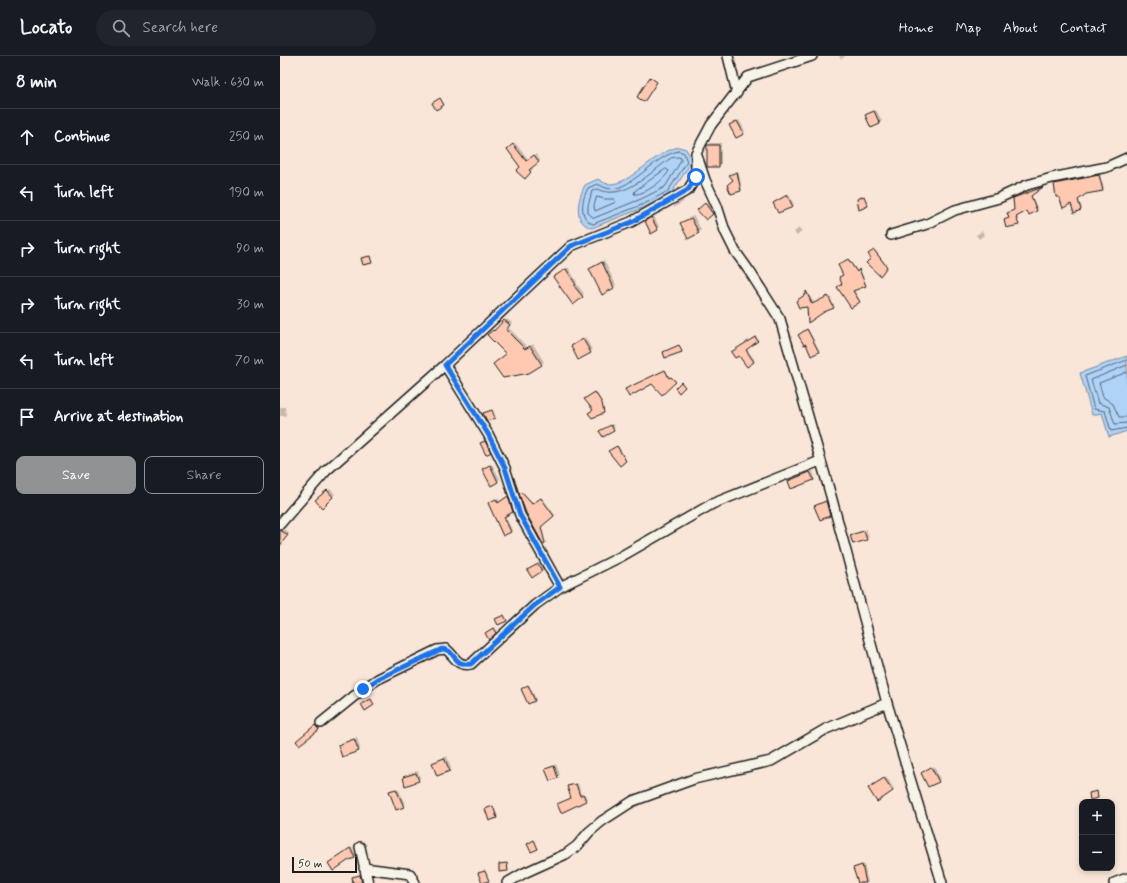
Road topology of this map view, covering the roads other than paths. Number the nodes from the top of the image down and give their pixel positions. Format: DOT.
graph roads {
  1 [pos="728,56"];
  2 [pos="812,56"];
  3 [pos="737,93"];
  4 [pos="696,153"];
  5 [pos="1127,158"];
  6 [pos="891,235"];
  7 [pos="445,365"];
  8 [pos="820,461"];
  9 [pos="280,524"];
  10 [pos="560,587"];
  11 [pos="887,703"];
  12 [pos="322,723"];
  13 [pos="360,847"];
  14 [pos="364,868"];
  15 [pos="1127,878"];
  16 [pos="368,883"];
  17 [pos="415,883"];
  18 [pos="506,883"];
  19 [pos="942,883"];
  20 [pos="1114,883"];
  1 -- 3 [label="street"];
  2 -- 3 [label="street"];
  3 -- 4 [label="street"];
  4 -- 7 [label="street"];
  4 -- 8 [label="street"];
  5 -- 6 [label="street"];
  7 -- 9 [label="street"];
  7 -- 10 [label="street"];
  8 -- 10 [label="street"];
  8 -- 11 [label="street"];
  10 -- 12 [label="street"];
  11 -- 18 [label="street"];
  11 -- 19 [label="street"];
  13 -- 14 [label="street"];
  14 -- 16 [label="street"];
  14 -- 17 [label="street"];
  15 -- 20 [label="street"];
}
